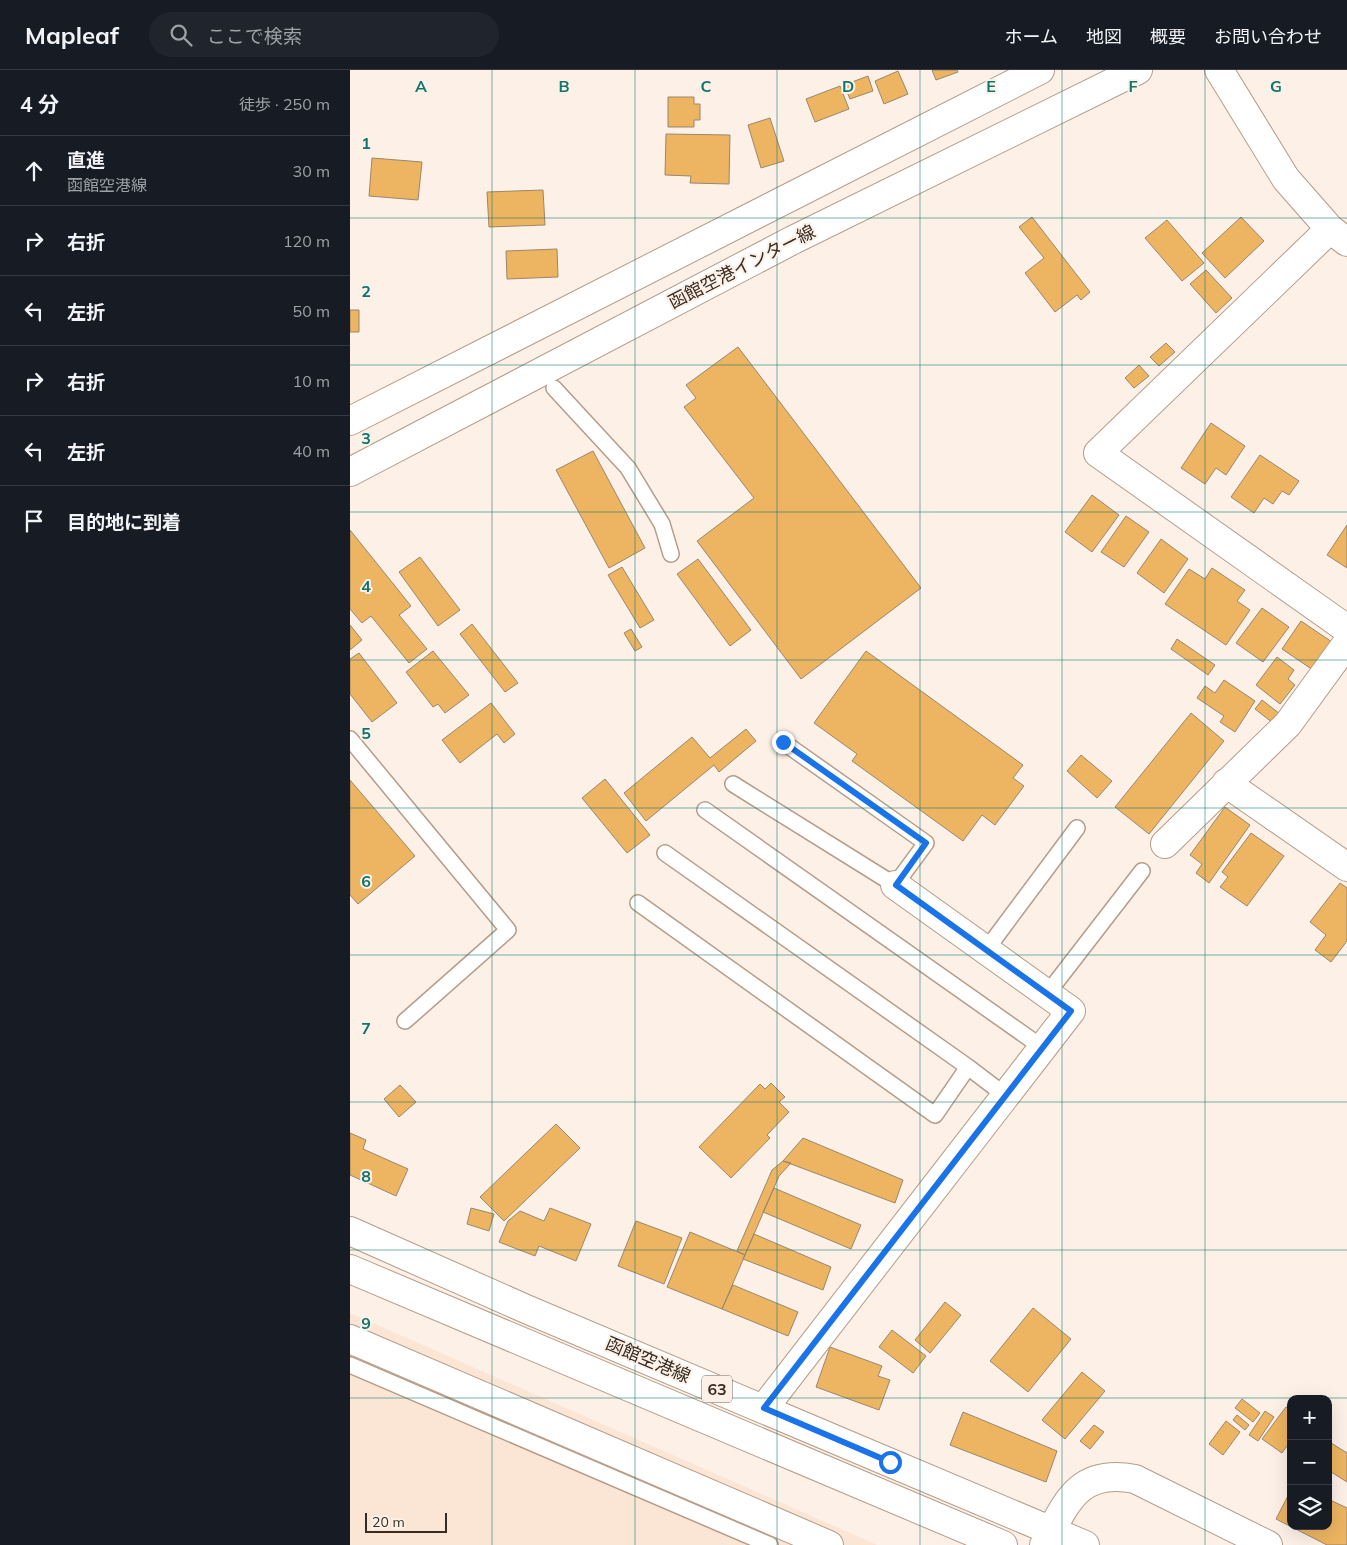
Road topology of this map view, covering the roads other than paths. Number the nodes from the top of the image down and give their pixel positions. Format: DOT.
graph roads {
  1 [pos="1040,70"];
  2 [pos="1138,70"];
  3 [pos="1219,70"];
  4 [pos="1339,235"];
  5 [pos="554,388"];
  6 [pos="350,421"];
  7 [pos="350,472"];
  8 [pos="671,554"];
  9 [pos="1347,628"];
  10 [pos="1347,643"];
  11 [pos="350,739"];
  12 [pos="783,742"];
  13 [pos="1226,783"];
  14 [pos="733,784"];
  15 [pos="705,810"];
  16 [pos="1077,828"];
  17 [pos="1164,844"];
  18 [pos="665,853"];
  19 [pos="1347,867"];
  20 [pos="1142,871"];
  21 [pos="896,885"];
  22 [pos="638,904"];
  23 [pos="986,950"];
  24 [pos="1048,994"];
  25 [pos="405,1021"];
  26 [pos="1042,1048"];
  27 [pos="968,1066"];
  28 [pos="1006,1096"];
  29 [pos="350,1231"];
  30 [pos="350,1269"];
  31 [pos="350,1339"];
  32 [pos="350,1365"];
  33 [pos="764,1408"];
  34 [pos="1048,1538"];
  35 [pos="770,1545"];
  36 [pos="829,1545"];
  37 [pos="1003,1545"];
  38 [pos="1085,1545"];
  39 [pos="1268,1545"];
  1 -- 6 [label="main road"];
  2 -- 7 [label="main road, 函館空港インター線"];
  3 -- 4 [label="main road"];
  4 -- 9 [label="main road"];
  5 -- 8 [label="lane"];
  10 -- 13 [label="main road"];
  11 -- 25 [label="lane"];
  12 -- 21 [label="lane"];
  13 -- 17 [label="main road"];
  13 -- 19 [label="main road"];
  14 -- 21 [label="lane"];
  15 -- 26 [label="lane"];
  16 -- 23 [label="lane"];
  18 -- 27 [label="lane"];
  20 -- 24 [label="lane"];
  21 -- 23 [label="main road"];
  22 -- 27 [label="lane"];
  23 -- 24 [label="main road"];
  24 -- 26 [label="main road"];
  26 -- 28 [label="main road"];
  27 -- 28 [label="lane"];
  28 -- 33 [label="main road"];
  29 -- 33 [label="main road, 函館空港線 / 63"];
  30 -- 37 [label="main road, 函館空港線 / 63"];
  31 -- 36 [label="main road"];
  32 -- 35 [label="lane"];
  33 -- 34 [label="main road, 函館空港線 / 63"];
  34 -- 38 [label="main road, 函館空港線 / 63"];
  34 -- 39 [label="main road"];
}
